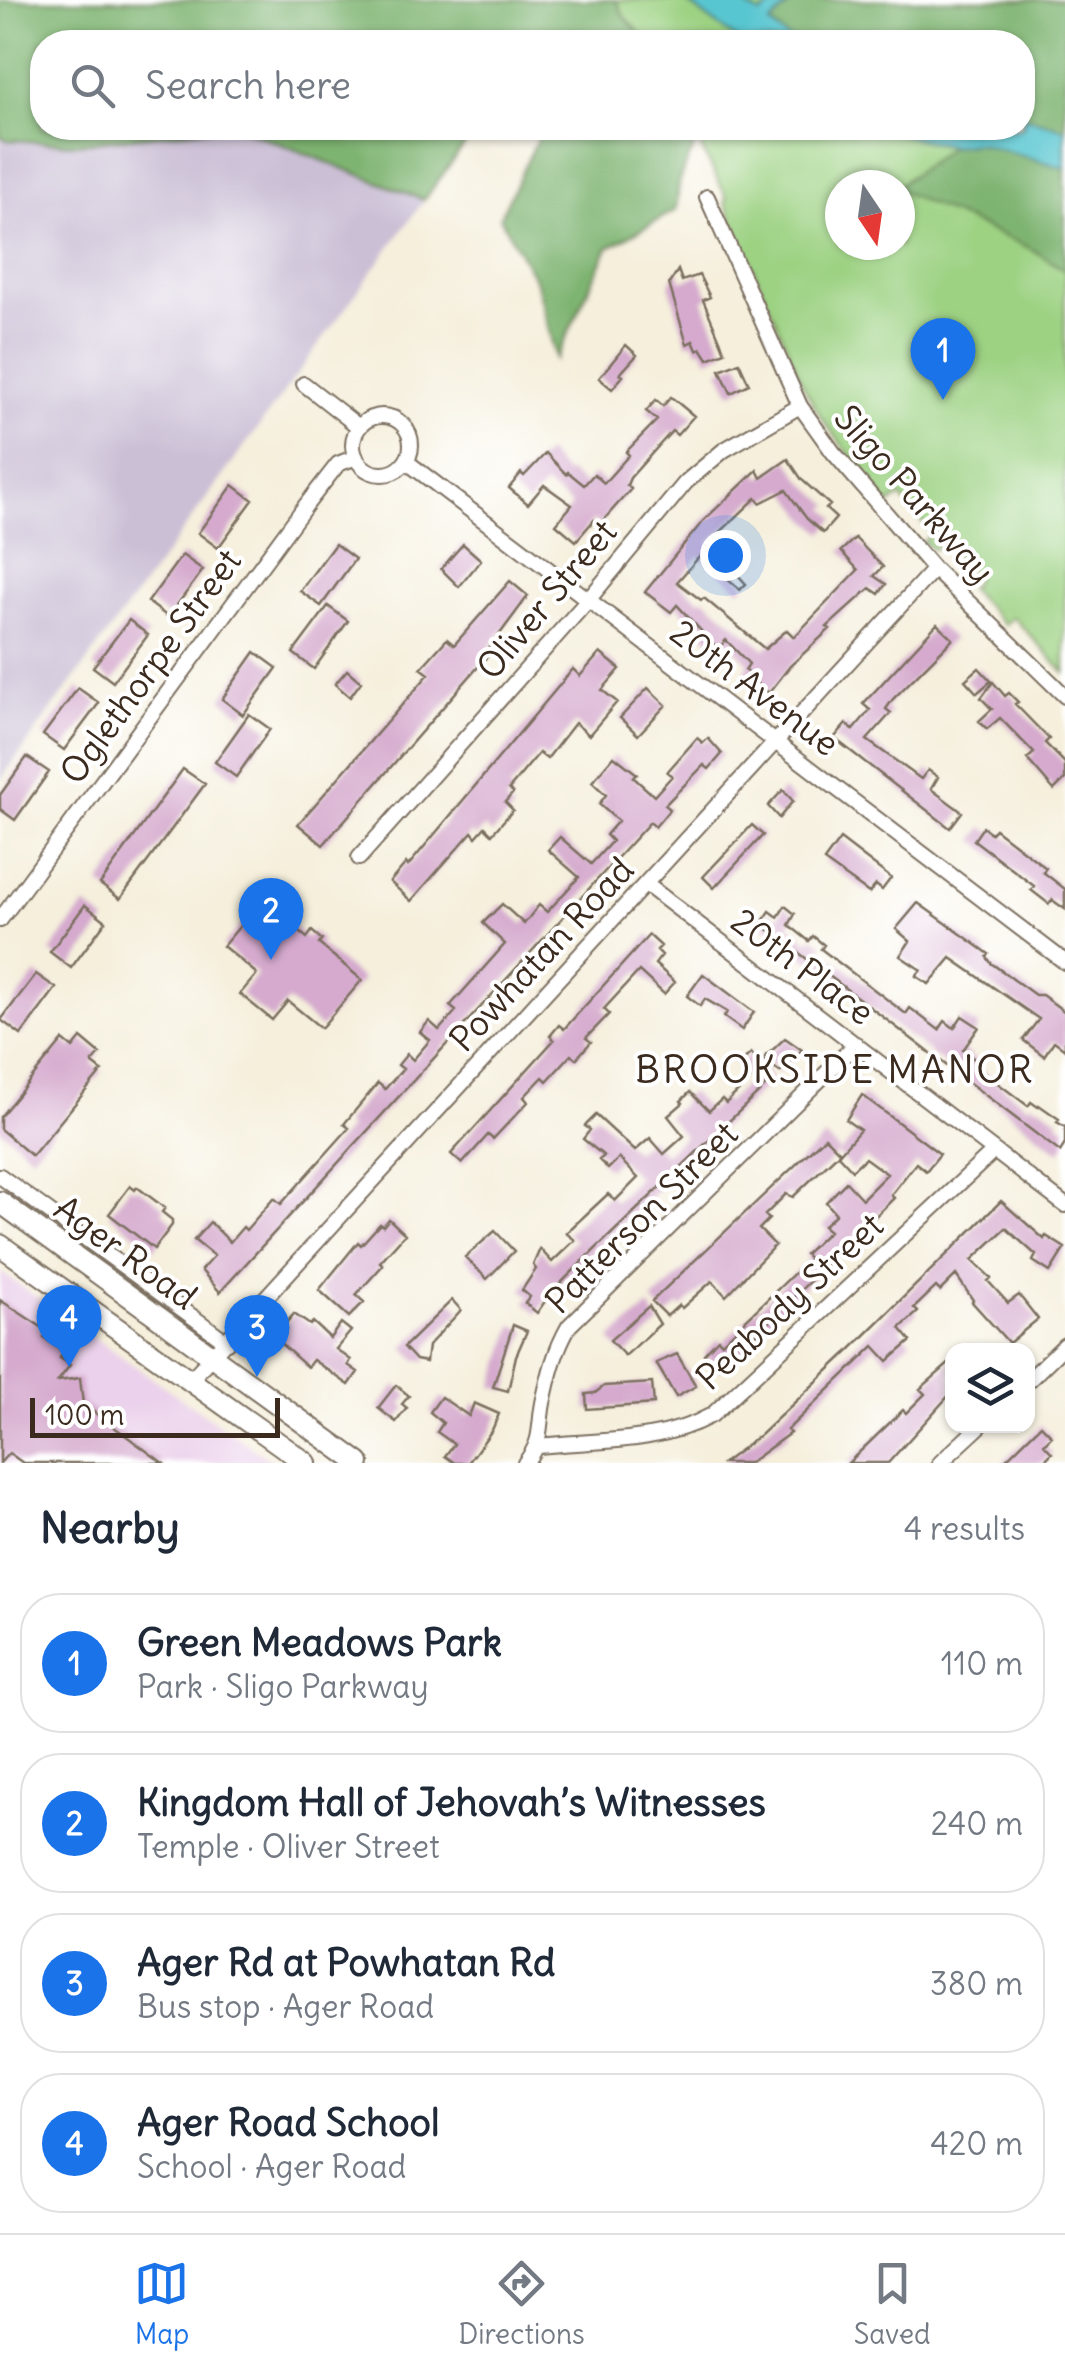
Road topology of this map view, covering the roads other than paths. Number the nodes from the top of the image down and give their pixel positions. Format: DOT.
graph roads {
  1 [pos="707,196"];
  2 [pos="304,384"];
  3 [pos="800,406"];
  4 [pos="359,427"];
  5 [pos="356,458"];
  6 [pos="407,462"];
  7 [pos="934,569"];
  8 [pos="589,599"];
  9 [pos="1065,696"];
  10 [pos="777,742"];
  11 [pos="359,858"];
  12 [pos="647,885"];
  13 [pos="0,920"];
  14 [pos="1065,962"];
  15 [pos="856,1044"];
  16 [pos="994,1151"];
  17 [pos="0,1176"];
  18 [pos="0,1202"];
  19 [pos="1065,1205"];
  20 [pos="0,1245"];
  21 [pos="1065,1346"];
  22 [pos="220,1349"];
  23 [pos="1035,1374"];
  24 [pos="191,1380"];
  25 [pos="972,1433"];
  26 [pos="539,1446"];
  27 [pos="306,1463"];
  28 [pos="359,1463"];
  29 [pos="525,1463"];
  30 [pos="940,1463"];
  1 -- 3 [label="street, Sligo Parkway"];
  2 -- 4 [label="street"];
  3 -- 7 [label="street, Sligo Parkway"];
  3 -- 8 [label="street, Oliver Street"];
  4 -- 5 [label="street"];
  4 -- 6 [label="street"];
  5 -- 6 [label="street"];
  5 -- 13 [label="street, Oglethorpe Street"];
  6 -- 8 [label="street, 20th Avenue"];
  7 -- 9 [label="street, Sligo Parkway"];
  7 -- 10 [label="street, Powhatan Road"];
  8 -- 10 [label="street, 20th Avenue"];
  8 -- 11 [label="street, Oliver Street"];
  10 -- 12 [label="street, Powhatan Road"];
  10 -- 14 [label="street, 20th Avenue"];
  12 -- 15 [label="street, 20th Place"];
  12 -- 22 [label="street, Powhatan Road"];
  15 -- 16 [label="street, 20th Place"];
  15 -- 26 [label="street, Patterson Street"];
  16 -- 19 [label="street, 20th Place"];
  16 -- 26 [label="street, Peabody Street"];
  17 -- 22 [label="street, Ager Road"];
  18 -- 22 [label="main road, Ager Road"];
  20 -- 24 [label="main road, Ager Road"];
  21 -- 23 [label="street"];
  22 -- 24 [label="street, Powhatan Road"];
  22 -- 28 [label="main road, Ager Road"];
  24 -- 27 [label="main road, Ager Road"];
  25 -- 30 [label="street"];
  26 -- 29 [label="street"];
}
